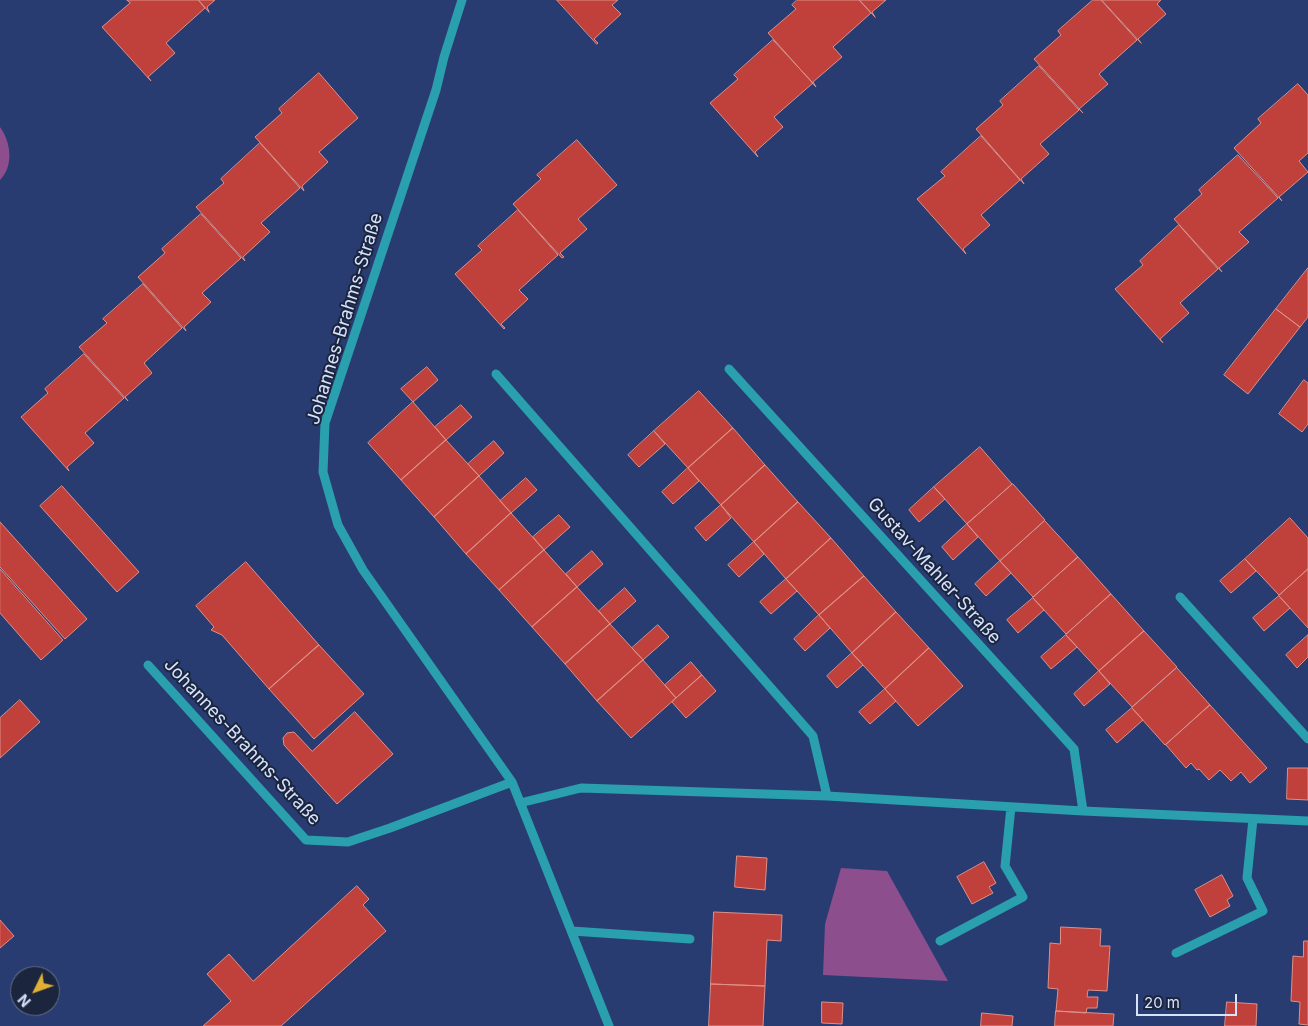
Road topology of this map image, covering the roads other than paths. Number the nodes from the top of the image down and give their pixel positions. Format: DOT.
graph roads {
  1 [pos="462,0"];
  2 [pos="729,369"];
  3 [pos="496,374"];
  4 [pos="1180,598"];
  5 [pos="148,665"];
  6 [pos="1308,739"];
  7 [pos="512,782"];
  8 [pos="827,796"];
  9 [pos="520,803"];
  10 [pos="1011,807"];
  11 [pos="1083,811"];
  12 [pos="1253,819"];
  13 [pos="1308,821"];
  14 [pos="572,931"];
  15 [pos="690,939"];
  16 [pos="940,941"];
  17 [pos="1176,953"];
  18 [pos="609,1026"];
  1 -- 7 [label="street, Johannes-Brahms-Straße"];
  2 -- 11 [label="street, Gustav-Mahler-Straße"];
  3 -- 8 [label="street"];
  4 -- 6 [label="street"];
  5 -- 7 [label="street, Johannes-Brahms-Straße"];
  7 -- 9 [label="street, Johannes-Brahms-Straße"];
  8 -- 9 [label="street"];
  8 -- 10 [label="street"];
  9 -- 14 [label="street, Johannes-Brahms-Straße"];
  10 -- 11 [label="street"];
  10 -- 16 [label="street"];
  11 -- 12 [label="street"];
  12 -- 13 [label="street"];
  12 -- 17 [label="street"];
  14 -- 15 [label="street"];
  14 -- 18 [label="street, Johannes-Brahms-Straße"];
}
